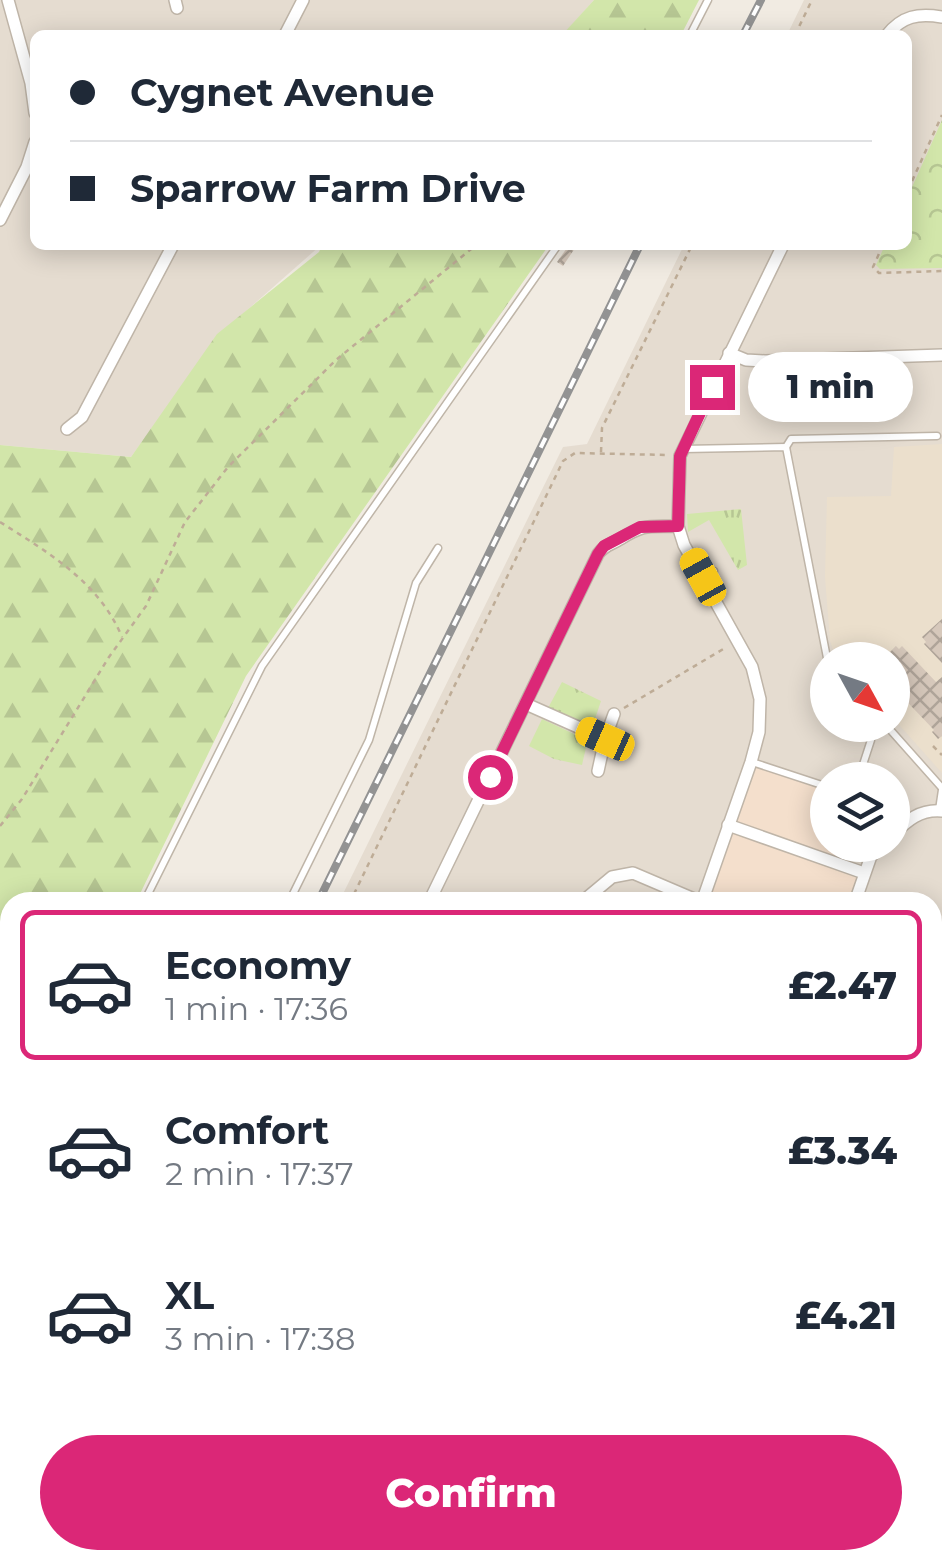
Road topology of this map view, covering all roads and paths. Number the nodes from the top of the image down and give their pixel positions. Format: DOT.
graph roads {
  1 [pos="8,0"];
  2 [pos="303,0"];
  3 [pos="708,0"];
  4 [pos="812,0"];
  5 [pos="942,16"];
  6 [pos="288,30"];
  7 [pos="693,30"];
  8 [pos="797,30"];
  9 [pos="892,30"];
  10 [pos="30,79"];
  11 [pos="942,115"];
  12 [pos="30,158"];
  13 [pos="912,181"];
  14 [pos="0,220"];
  15 [pos="170,250"];
  16 [pos="470,250"];
  17 [pos="554,250"];
  18 [pos="690,250"];
  19 [pos="780,250"];
  20 [pos="880,250"];
  21 [pos="942,272"];
  22 [pos="729,353"];
  23 [pos="942,355"];
  24 [pos="68,429"];
  25 [pos="937,436"];
  26 [pos="786,447"];
  27 [pos="682,452"];
  28 [pos="601,453"];
  29 [pos="0,522"];
  30 [pos="678,526"];
  31 [pos="438,548"];
  32 [pos="123,638"];
  33 [pos="738,640"];
  34 [pos="824,642"];
  35 [pos="526,704"];
  36 [pos="614,714"];
  37 [pos="605,739"];
  38 [pos="901,742"];
  39 [pos="933,746"];
  40 [pos="942,755"];
  41 [pos="751,762"];
  42 [pos="598,771"];
  43 [pos="810,781"];
  44 [pos="942,789"];
  45 [pos="941,811"];
  46 [pos="910,818"];
  47 [pos="728,825"];
  48 [pos="0,826"];
  49 [pos="869,862"];
  50 [pos="864,873"];
  51 [pos="149,892"];
  52 [pos="294,892"];
  53 [pos="355,892"];
  54 [pos="434,892"];
  55 [pos="596,892"];
  56 [pos="678,892"];
  57 [pos="705,892"];
  58 [pos="858,892"];
  1 -- 10 [label="street"];
  2 -- 6 [label="street"];
  3 -- 7 [label="lane"];
  4 -- 8 [label="path"];
  5 -- 9 [label="street"];
  11 -- 13 [label="path"];
  12 -- 14 [label="street"];
  15 -- 24 [label="street"];
  16 -- 32 [label="path"];
  17 -- 51 [label="lane"];
  18 -- 28 [label="path"];
  19 -- 22 [label="street"];
  20 -- 21 [label="path"];
  22 -- 23 [label="street"];
  22 -- 27 [label="street"];
  25 -- 26 [label="lane"];
  26 -- 27 [label="lane"];
  26 -- 34 [label="lane"];
  27 -- 28 [label="path"];
  27 -- 30 [label="street"];
  28 -- 53 [label="path"];
  29 -- 32 [label="path"];
  30 -- 33 [label="street"];
  30 -- 35 [label="street"];
  31 -- 52 [label="lane"];
  32 -- 48 [label="path"];
  33 -- 36 [label="path"];
  33 -- 41 [label="street"];
  35 -- 37 [label="street"];
  35 -- 54 [label="street"];
  36 -- 37 [label="street"];
  37 -- 42 [label="street"];
  38 -- 44 [label="lane"];
  39 -- 40 [label="path"];
  41 -- 43 [label="lane"];
  41 -- 47 [label="street"];
  44 -- 45 [label="lane"];
  45 -- 46 [label="street"];
  47 -- 50 [label="street"];
  47 -- 57 [label="street"];
  49 -- 50 [label="street"];
  50 -- 58 [label="street"];
  55 -- 56 [label="street"];
}
